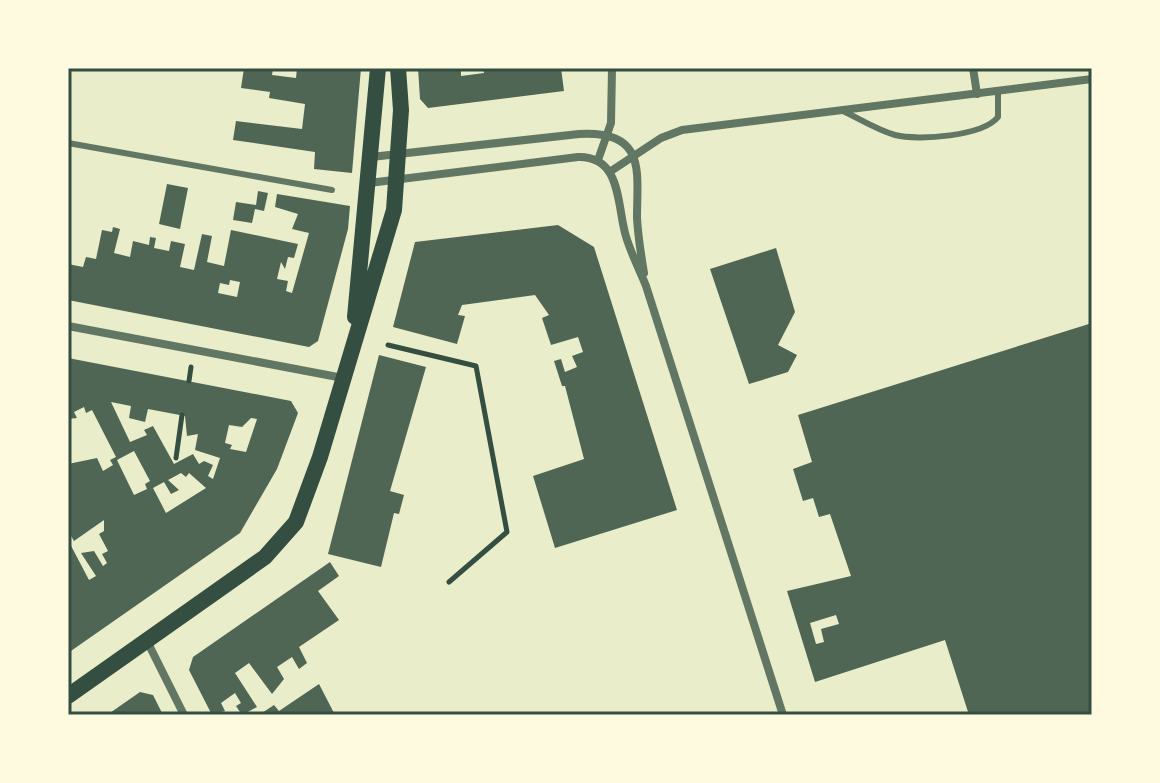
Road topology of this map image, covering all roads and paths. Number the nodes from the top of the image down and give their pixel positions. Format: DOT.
graph roads {
  1 [pos="378,68"];
  2 [pos="398,68"];
  3 [pos="612,68"];
  4 [pos="973,68"];
  5 [pos="1092,79"];
  6 [pos="998,91"];
  7 [pos="977,94"];
  8 [pos="843,111"];
  9 [pos="608,137"];
  10 [pos="68,143"];
  11 [pos="400,155"];
  12 [pos="633,156"];
  13 [pos="371,157"];
  14 [pos="598,160"];
  15 [pos="611,171"];
  16 [pos="399,179"];
  17 [pos="369,183"];
  18 [pos="332,190"];
  19 [pos="646,286"];
  20 [pos="68,326"];
  21 [pos="388,345"];
  22 [pos="350,351"];
  23 [pos="343,378"];
  24 [pos="182,415"];
  25 [pos="176,458"];
  26 [pos="449,582"];
  27 [pos="147,641"];
  28 [pos="68,696"];
  29 [pos="184,715"];
  30 [pos="783,715"];
  1 -- 13 [label="main road"];
  2 -- 11 [label="main road"];
  3 -- 9 [label="street"];
  4 -- 7 [label="street"];
  5 -- 6 [label="street"];
  6 -- 7 [label="street"];
  6 -- 8 [label="lane"];
  7 -- 8 [label="street"];
  8 -- 12 [label="street"];
  9 -- 11 [label="street"];
  9 -- 12 [label="street"];
  9 -- 14 [label="street"];
  10 -- 18 [label="lane"];
  11 -- 13 [label="street"];
  11 -- 16 [label="main road"];
  12 -- 15 [label="street"];
  12 -- 19 [label="street"];
  13 -- 17 [label="main road"];
  14 -- 15 [label="street"];
  14 -- 16 [label="street"];
  15 -- 19 [label="street"];
  16 -- 17 [label="street"];
  16 -- 22 [label="main road"];
  17 -- 22 [label="main road"];
  19 -- 30 [label="street"];
  20 -- 23 [label="street"];
  21 -- 26 [label="path"];
  22 -- 23 [label="main road"];
  23 -- 27 [label="main road"];
  24 -- 25 [label="path"];
  27 -- 28 [label="main road"];
  27 -- 29 [label="street"];
}
